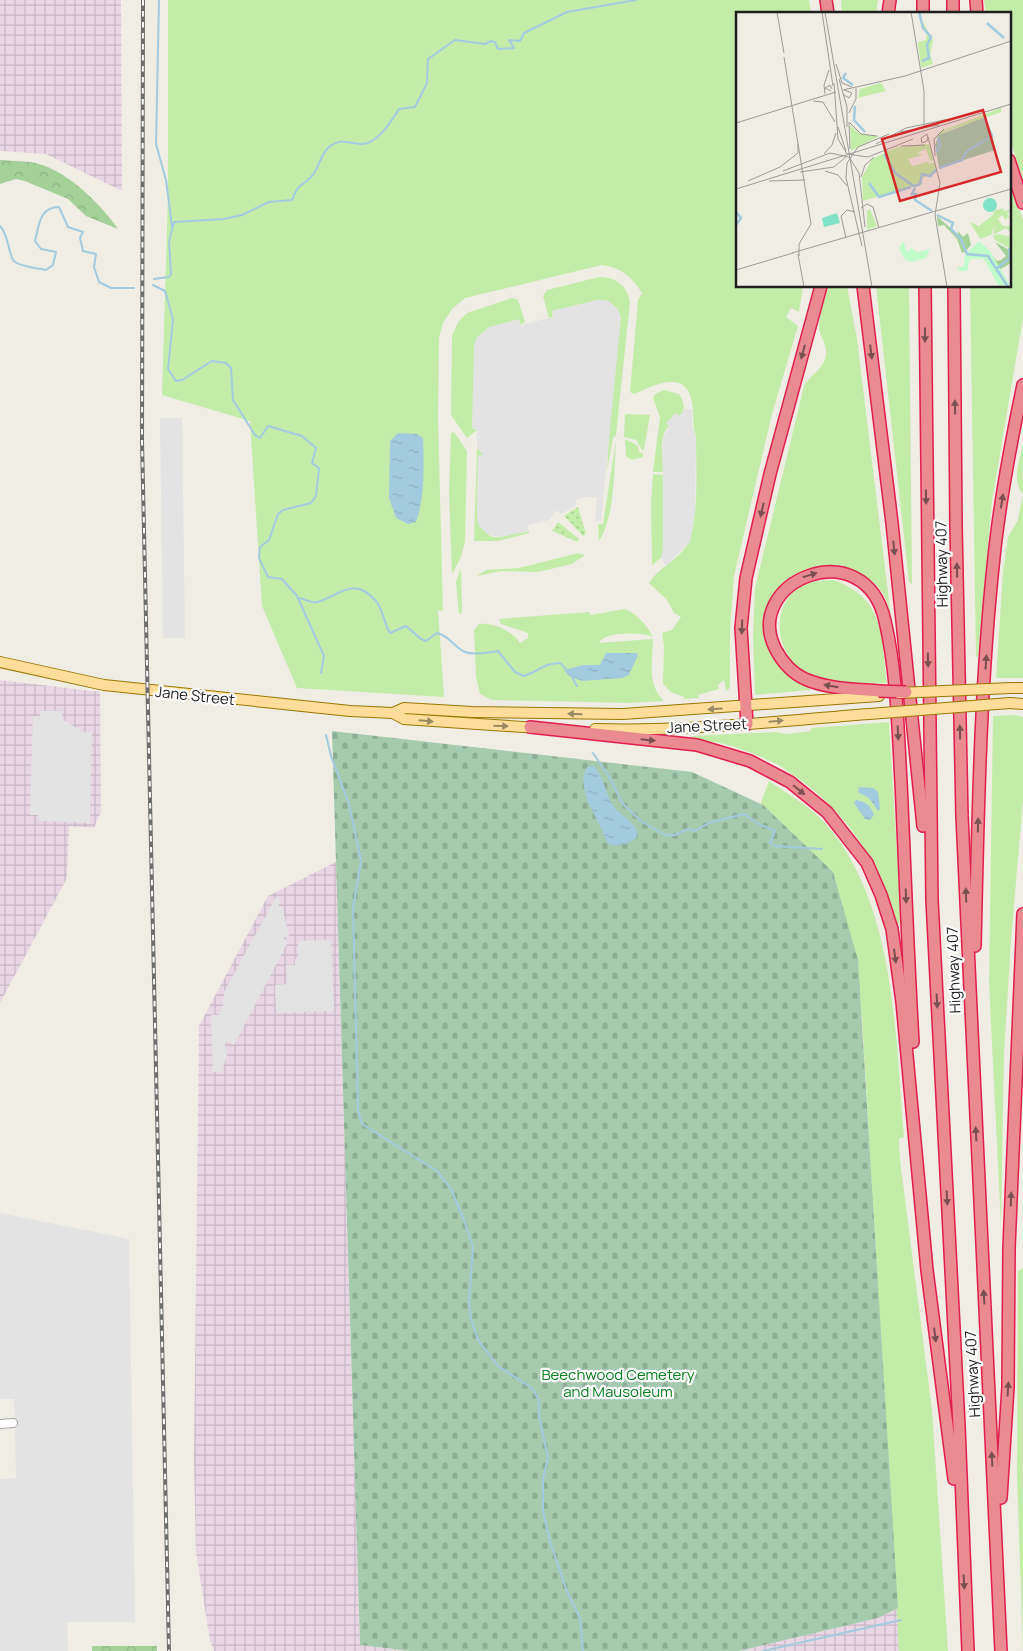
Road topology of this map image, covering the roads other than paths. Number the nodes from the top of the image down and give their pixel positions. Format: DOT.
graph roads {
  1 [pos="1010,163"];
  2 [pos="1022,199"];
  3 [pos="819,288"];
  4 [pos="863,288"];
  5 [pos="924,288"];
  6 [pos="954,288"];
  7 [pos="1023,385"];
  8 [pos="0,662"];
  9 [pos="1023,688"];
  10 [pos="906,692"];
  11 [pos="879,694"];
  12 [pos="1023,704"];
  13 [pos="746,707"];
  14 [pos="393,713"];
  15 [pos="748,724"];
  16 [pos="530,727"];
  17 [pos="932,900"];
  18 [pos="1023,914"];
  19 [pos="972,1048"];
  20 [pos="916,1143"];
  21 [pos="0,1424"];
  22 [pos="13,1424"];
  23 [pos="962,1533"];
  24 [pos="997,1560"];
  25 [pos="968,1651"];
  26 [pos="1001,1651"];
  1 -- 2 [label="highway"];
  3 -- 13 [label="highway, one-way"];
  4 -- 17 [label="highway, one-way"];
  5 -- 17 [label="highway, Highway 407, one-way"];
  19 -- 6 [label="highway, Highway 407, one-way"];
  19 -- 7 [label="highway, one-way"];
  8 -- 14 [label="main road, Jane Street"];
  9 -- 10 [label="main road, bridge"];
  10 -- 11 [label="highway, bridge"];
  11 -- 13 [label="main road, Jane Street"];
  11 -- 20 [label="highway, one-way"];
  15 -- 12 [label="main road, Jane Street, one-way, bridge"];
  13 -- 14 [label="main road, Jane Street, one-way"];
  13 -- 15 [label="highway"];
  14 -- 16 [label="main road, Jane Street, one-way"];
  15 -- 16 [label="main road, Jane Street"];
  16 -- 20 [label="highway, one-way"];
  17 -- 23 [label="highway, Highway 407, one-way"];
  24 -- 18 [label="highway, one-way"];
  24 -- 19 [label="highway, Highway 407, one-way"];
  20 -- 23 [label="highway, one-way"];
  21 -- 22 [label="street"];
  23 -- 25 [label="highway, Highway 407, one-way"];
  24 -- 26 [label="highway, Highway 407"];
}
